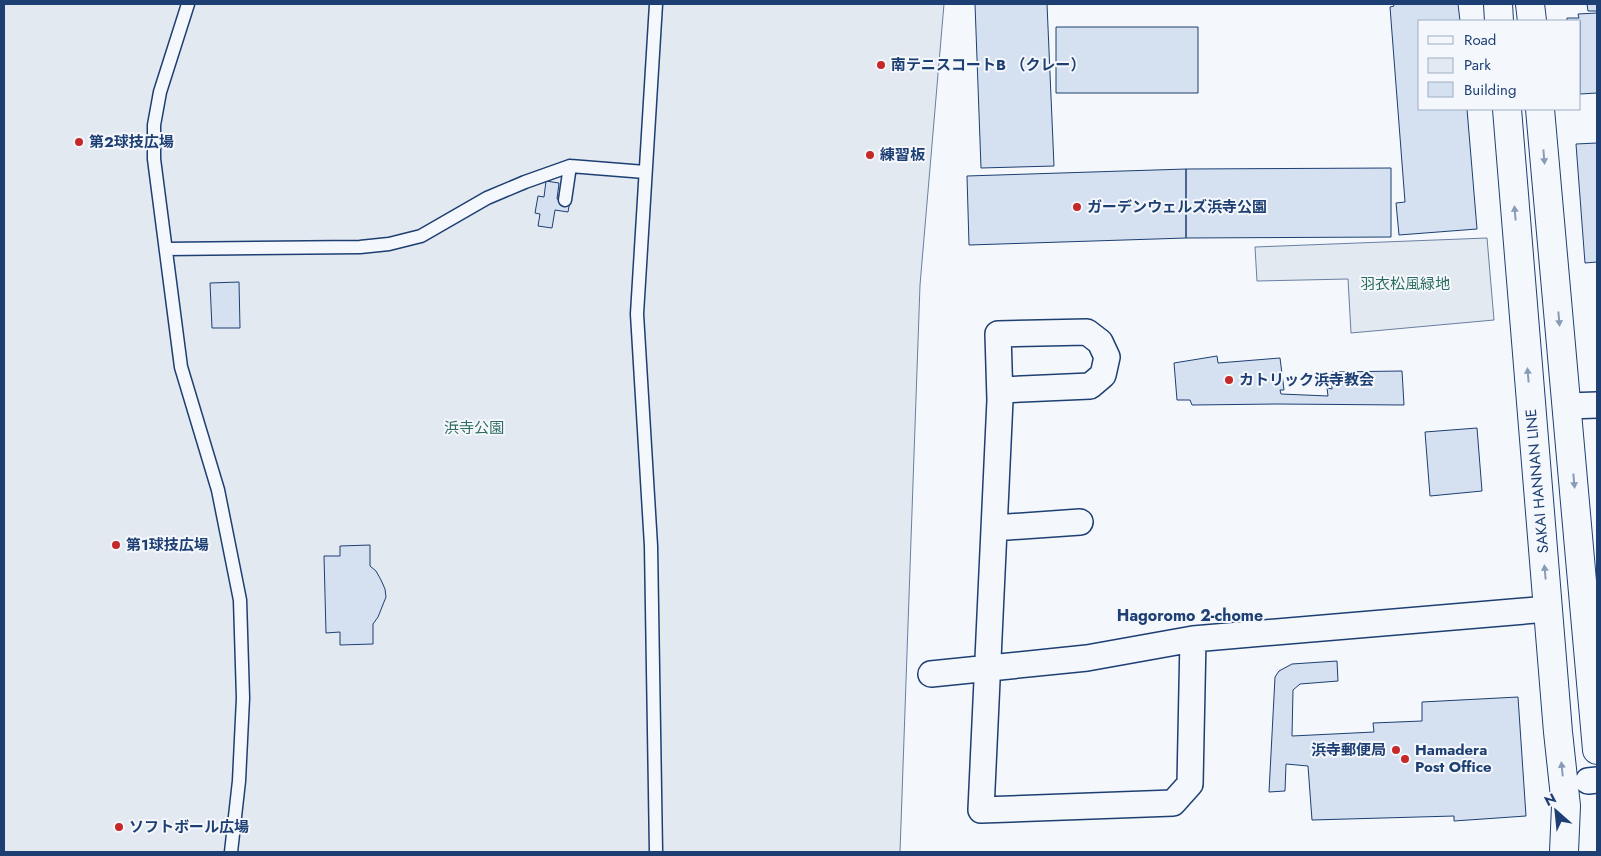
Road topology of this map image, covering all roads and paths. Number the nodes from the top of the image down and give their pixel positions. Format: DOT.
graph roads {
  1 [pos="188,4"];
  2 [pos="656,4"];
  3 [pos="1498,4"];
  4 [pos="1530,4"];
  5 [pos="1499,20"];
  6 [pos="1532,20"];
  7 [pos="1506,110"];
  8 [pos="1540,110"];
  9 [pos="570,166"];
  10 [pos="645,172"];
  11 [pos="566,200"];
  12 [pos="166,249"];
  13 [pos="1000,390"];
  14 [pos="1597,405"];
  15 [pos="1567,406"];
  16 [pos="1080,522"];
  17 [pos="994,528"];
  18 [pos="1548,609"];
  19 [pos="1193,640"];
  20 [pos="987,668"];
  21 [pos="930,674"];
  22 [pos="1597,750"];
  23 [pos="231,852"];
  24 [pos="656,852"];
  25 [pos="1564,852"];
  1 -- 12 [label="lane"];
  2 -- 10 [label="lane"];
  3 -- 5 [label="main road"];
  4 -- 6 [label="main road"];
  18 -- 7 [label="main road, SAKAI HANNAN LINE, one-way"];
  8 -- 15 [label="main road, one-way"];
  9 -- 10 [label="lane"];
  9 -- 11 [label="lane"];
  9 -- 12 [label="lane"];
  10 -- 24 [label="lane"];
  12 -- 23 [label="lane"];
  13 -- 17 [label="street"];
  14 -- 15 [label="street"];
  15 -- 22 [label="main road, one-way"];
  16 -- 17 [label="street"];
  17 -- 20 [label="street"];
  18 -- 19 [label="street"];
  25 -- 18 [label="main road, SAKAI HANNAN LINE, one-way"];
  19 -- 20 [label="street"];
  19 -- 20 [label="street"];
  20 -- 21 [label="street"];
}
